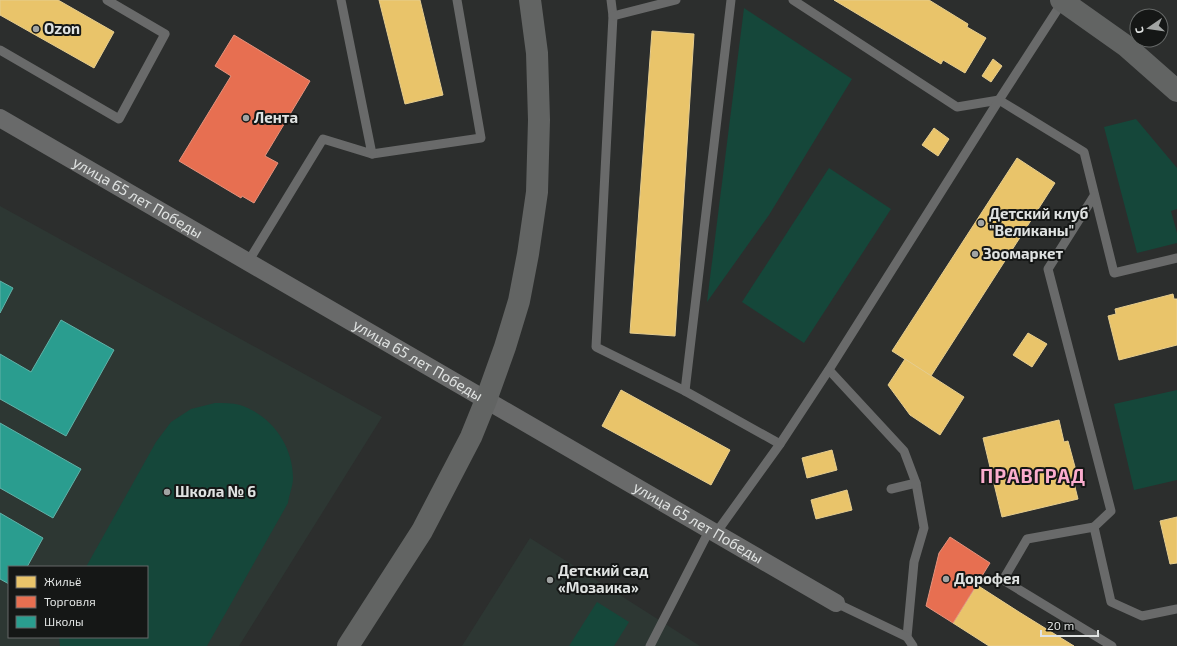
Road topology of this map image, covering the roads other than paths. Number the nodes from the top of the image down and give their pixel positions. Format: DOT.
graph roads {
  1 [pos="107,0"];
  2 [pos="341,0"];
  3 [pos="457,0"];
  4 [pos="530,0"];
  5 [pos="611,0"];
  6 [pos="676,0"];
  7 [pos="731,0"];
  8 [pos="792,0"];
  9 [pos="1062,1"];
  10 [pos="613,16"];
  11 [pos="0,50"];
  12 [pos="1177,91"];
  13 [pos="999,100"];
  14 [pos="0,118"];
  15 [pos="372,154"];
  16 [pos="1094,196"];
  17 [pos="1177,258"];
  18 [pos="248,262"];
  19 [pos="829,370"];
  20 [pos="685,391"];
  21 [pos="486,400"];
  22 [pos="780,444"];
  23 [pos="916,483"];
  24 [pos="891,489"];
  25 [pos="1094,527"];
  26 [pos="713,531"];
  27 [pos="836,603"];
  28 [pos="1177,609"];
  29 [pos="907,637"];
  30 [pos="348,646"];
  31 [pos="650,646"];
  32 [pos="913,646"];
  33 [pos="1112,646"];
  1 -- 11 [label="lane"];
  2 -- 15 [label="lane"];
  3 -- 15 [label="lane"];
  4 -- 21 [label="street"];
  5 -- 10 [label="lane"];
  6 -- 10 [label="lane"];
  7 -- 20 [label="lane"];
  8 -- 13 [label="lane"];
  9 -- 12 [label="street"];
  9 -- 13 [label="lane"];
  10 -- 20 [label="lane"];
  13 -- 16 [label="lane"];
  13 -- 19 [label="lane"];
  14 -- 18 [label="street, улица 65 лет Победы"];
  15 -- 18 [label="lane"];
  16 -- 17 [label="lane"];
  16 -- 25 [label="lane"];
  18 -- 21 [label="street, улица 65 лет Победы"];
  19 -- 22 [label="lane"];
  19 -- 23 [label="lane"];
  20 -- 22 [label="lane"];
  21 -- 26 [label="street, улица 65 лет Победы"];
  21 -- 30 [label="street"];
  22 -- 26 [label="lane"];
  23 -- 24 [label="lane"];
  23 -- 29 [label="lane"];
  25 -- 28 [label="lane"];
  25 -- 33 [label="lane"];
  26 -- 27 [label="street, улица 65 лет Победы"];
  26 -- 31 [label="lane"];
  27 -- 29 [label="lane"];
  29 -- 32 [label="lane"];
}
